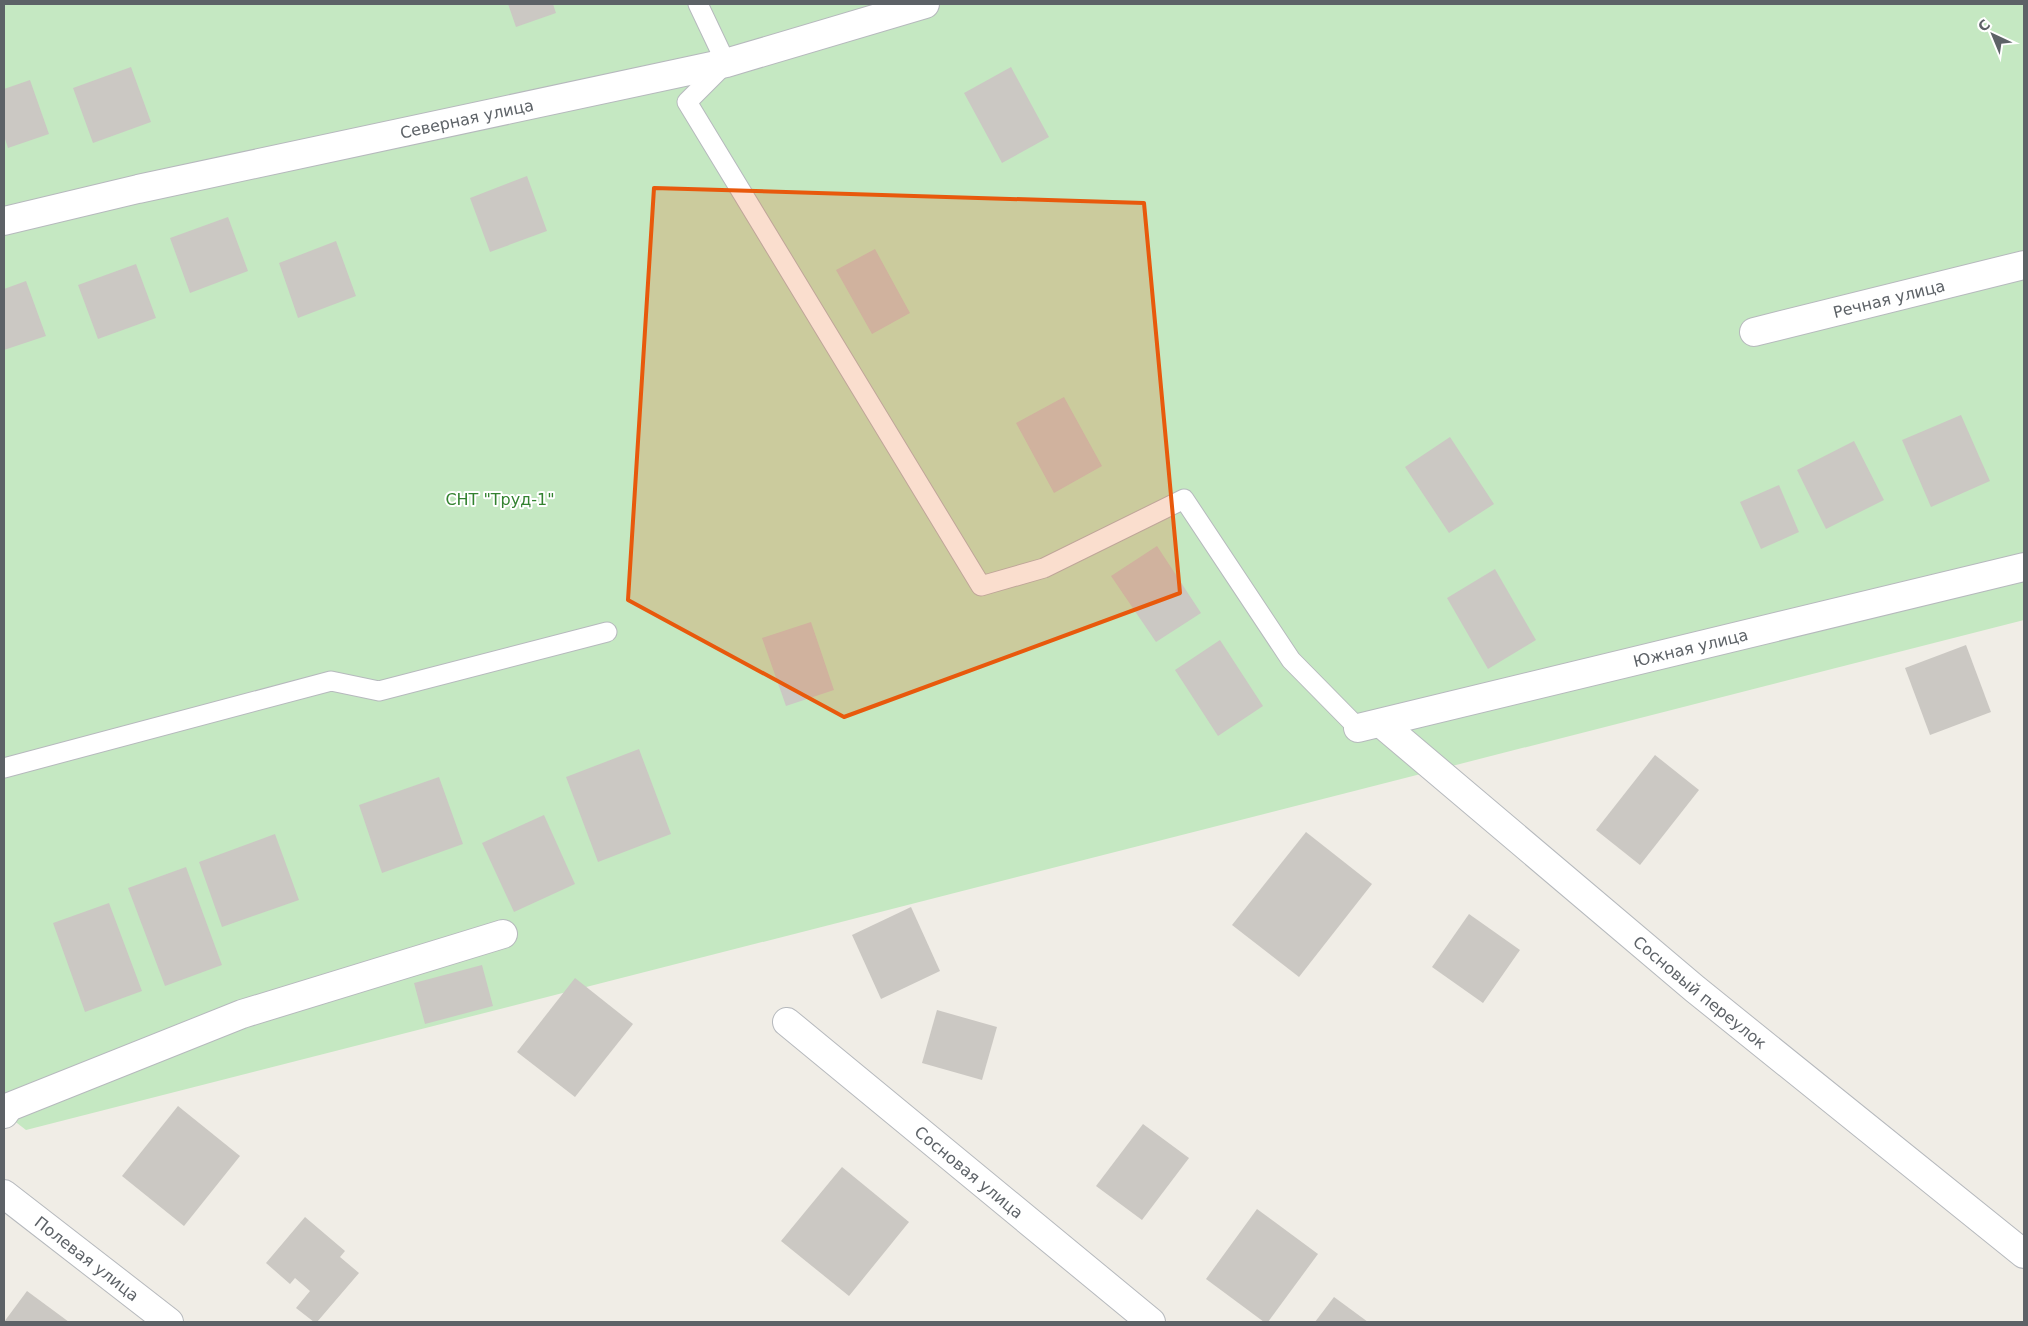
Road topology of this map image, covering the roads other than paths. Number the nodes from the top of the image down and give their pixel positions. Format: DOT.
graph roads {
  1 [pos="698,4"];
  2 [pos="925,4"];
  3 [pos="726,63"];
  4 [pos="4,221"];
  5 [pos="2024,265"];
  6 [pos="1754,332"];
  7 [pos="2024,567"];
  8 [pos="607,632"];
  9 [pos="1370,726"];
  10 [pos="4,768"];
  11 [pos="503,934"];
  12 [pos="787,1022"];
  13 [pos="4,1114"];
  14 [pos="4,1194"];
  15 [pos="2024,1254"];
  16 [pos="169,1322"];
  17 [pos="1151,1322"];
  1 -- 3 [label="lane"];
  2 -- 3 [label="street, Северная улица"];
  3 -- 4 [label="street, Северная улица"];
  3 -- 9 [label="lane"];
  5 -- 6 [label="street, Речная улица"];
  7 -- 9 [label="street, Южная улица"];
  8 -- 10 [label="lane"];
  9 -- 15 [label="street, Сосновый переулок"];
  11 -- 13 [label="street"];
  12 -- 17 [label="street, Сосновая улица"];
  14 -- 16 [label="street, Полевая улица"];
}
